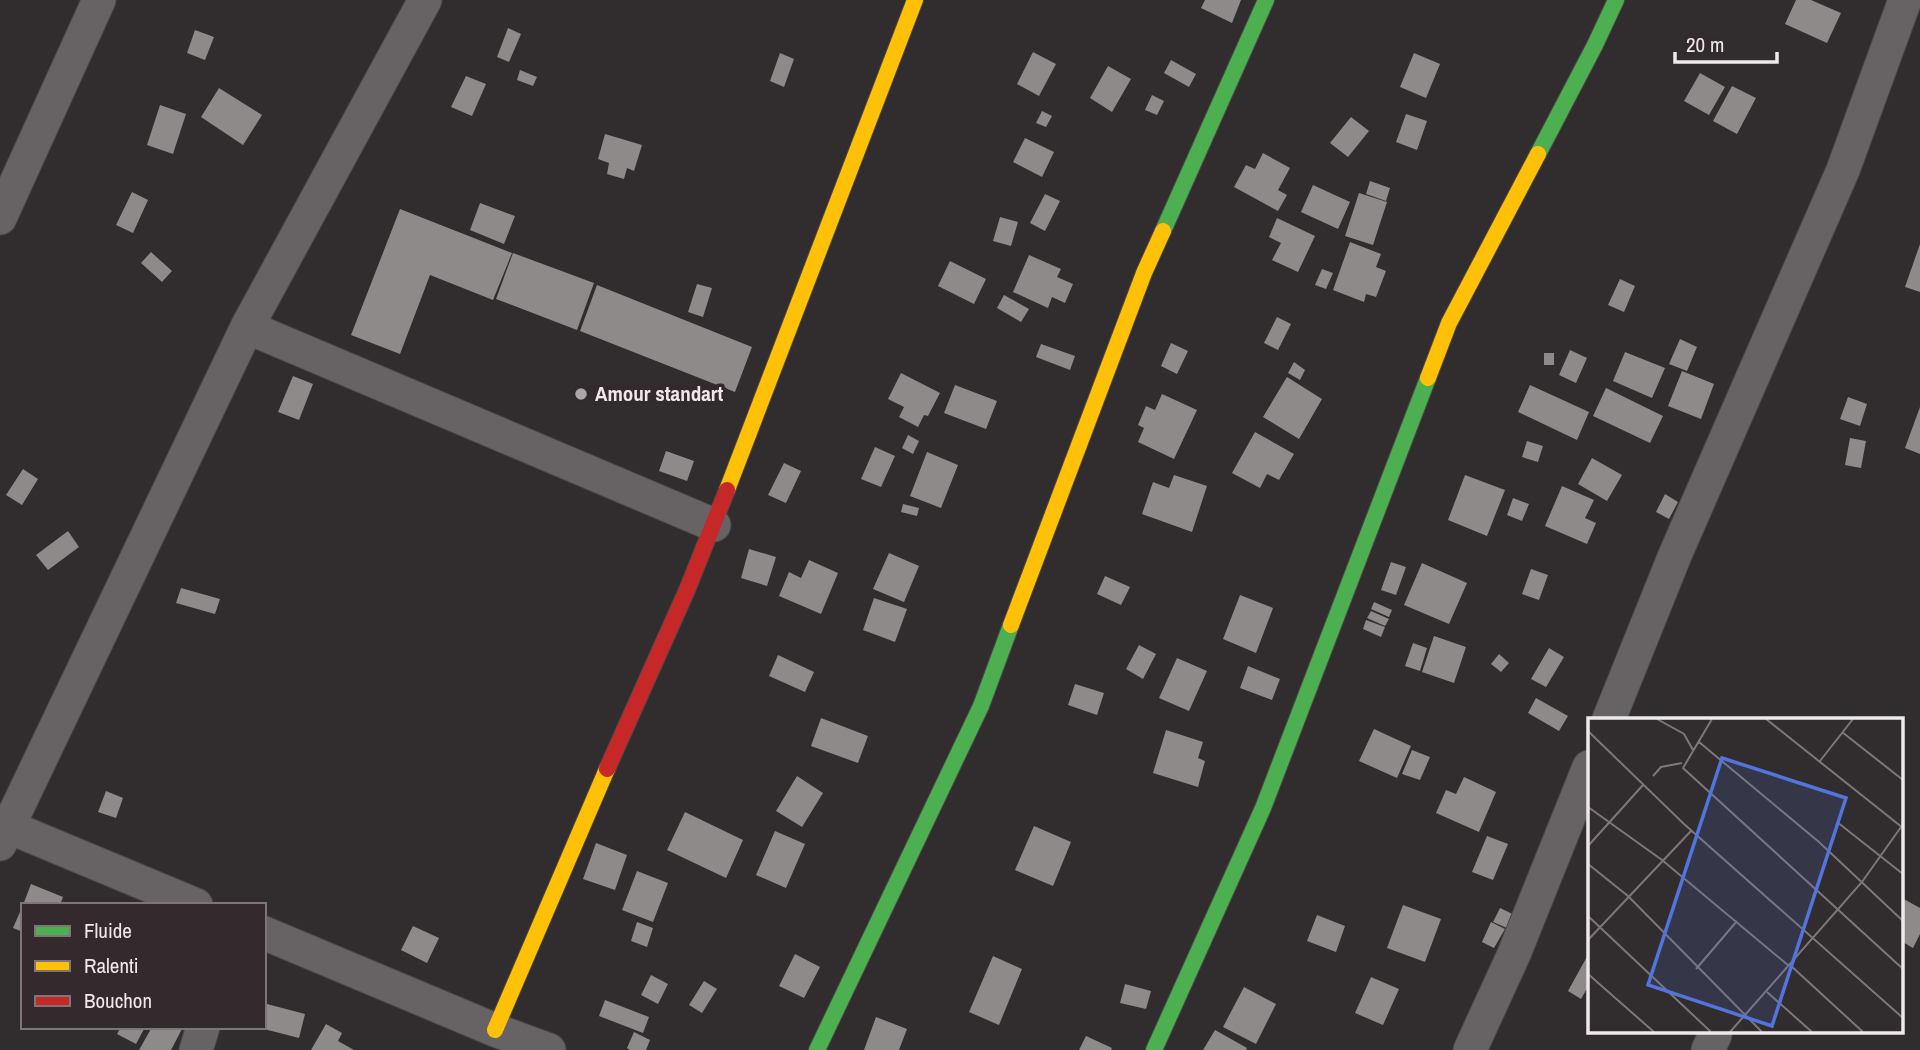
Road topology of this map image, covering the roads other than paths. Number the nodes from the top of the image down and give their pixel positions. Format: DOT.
graph roads {
  1 [pos="99,0"];
  2 [pos="425,0"];
  3 [pos="915,0"];
  4 [pos="1266,0"];
  5 [pos="1616,0"];
  6 [pos="1905,0"];
  7 [pos="0,218"];
  8 [pos="247,327"];
  9 [pos="714,525"];
  10 [pos="1609,718"];
  11 [pos="1588,769"];
  12 [pos="3,831"];
  13 [pos="190,903"];
  14 [pos="266,934"];
  15 [pos="202,1029"];
  16 [pos="503,1039"];
  17 [pos="196,1050"];
  18 [pos="549,1050"];
  19 [pos="817,1050"];
  20 [pos="1154,1050"];
  21 [pos="1470,1050"];
  1 -- 7 [label="street"];
  2 -- 8 [label="street"];
  3 -- 9 [label="street"];
  4 -- 19 [label="street"];
  5 -- 20 [label="street"];
  6 -- 10 [label="street"];
  8 -- 9 [label="street"];
  8 -- 12 [label="street"];
  9 -- 16 [label="street"];
  11 -- 21 [label="street"];
  12 -- 13 [label="street"];
  14 -- 16 [label="street"];
  15 -- 17 [label="street"];
  16 -- 18 [label="street"];
}
